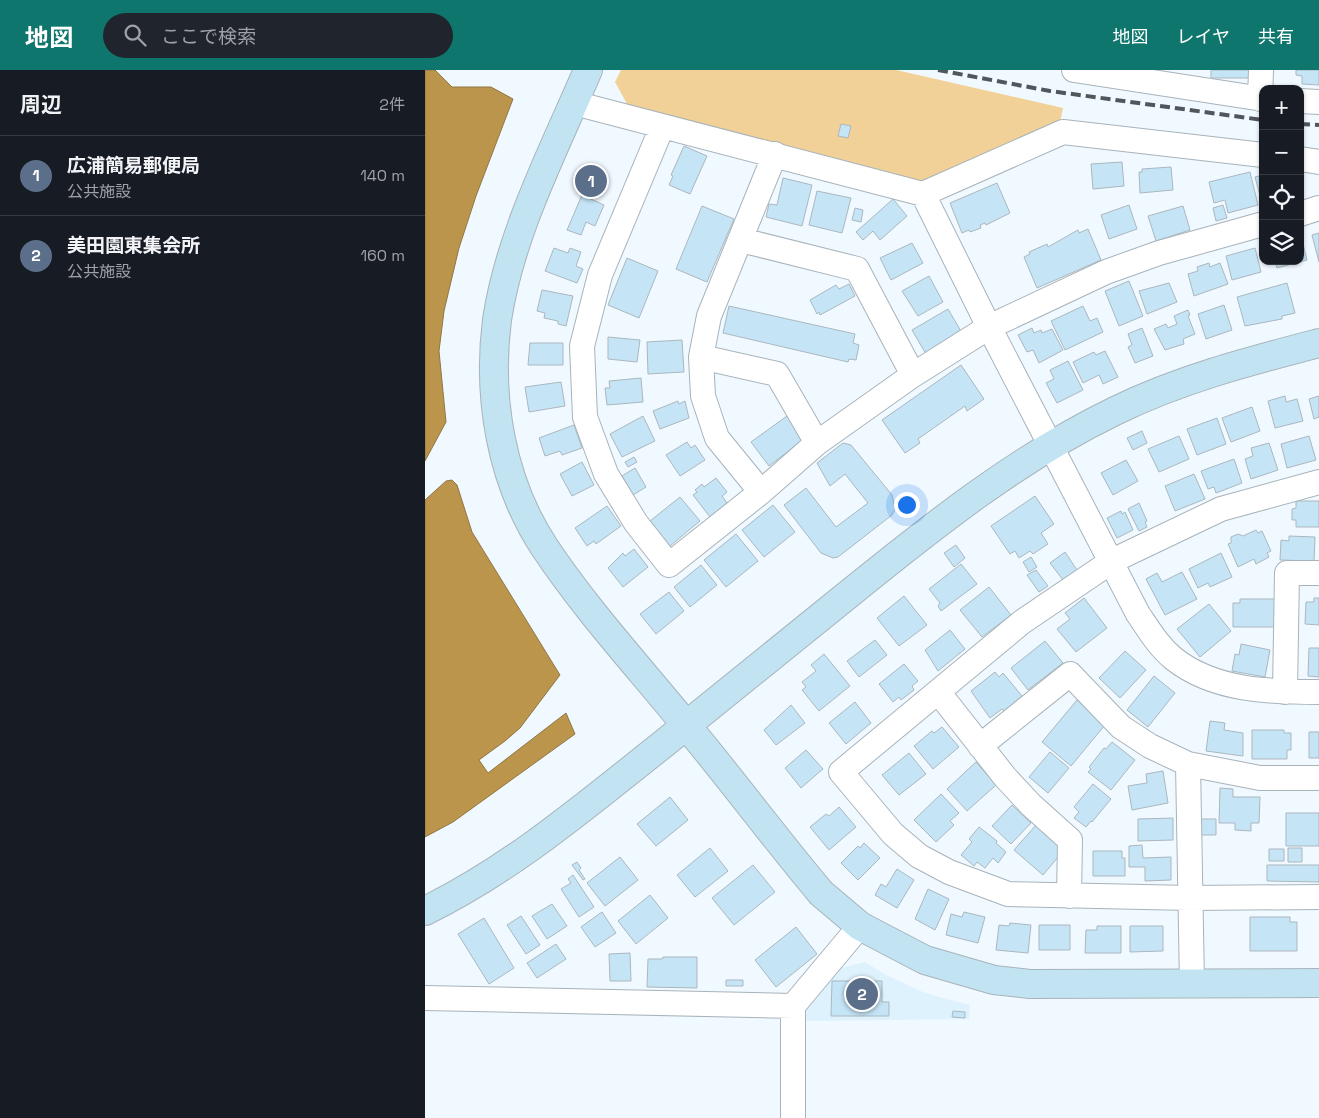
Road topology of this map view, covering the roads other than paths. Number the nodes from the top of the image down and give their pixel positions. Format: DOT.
graph roads {
  1 [pos="588,70"];
  2 [pos="1074,70"];
  3 [pos="1261,70"];
  4 [pos="1261,85"];
  5 [pos="1259,99"];
  6 [pos="1304,101"];
  7 [pos="1319,102"];
  8 [pos="574,103"];
  9 [pos="662,127"];
  10 [pos="775,154"];
  11 [pos="1259,155"];
  12 [pos="1304,160"];
  13 [pos="1319,162"];
  14 [pos="923,194"];
  15 [pos="1319,208"];
  16 [pos="1304,213"];
  17 [pos="1259,225"];
  18 [pos="741,240"];
  19 [pos="989,327"];
  20 [pos="1319,343"];
  21 [pos="701,357"];
  22 [pos="913,375"];
  23 [pos="817,444"];
  24 [pos="1051,445"];
  25 [pos="1319,482"];
  26 [pos="761,492"];
  27 [pos="1112,561"];
  28 [pos="1319,573"];
  29 [pos="1285,692"];
  30 [pos="1319,692"];
  31 [pos="939,693"];
  32 [pos="686,725"];
  33 [pos="980,746"];
  34 [pos="1188,764"];
  35 [pos="1319,778"];
  36 [pos="1069,896"];
  37 [pos="1319,897"];
  38 [pos="1190,898"];
  39 [pos="425,911"];
  40 [pos="860,926"];
  41 [pos="1192,984"];
  42 [pos="1319,984"];
  43 [pos="425,998"];
  44 [pos="793,1006"];
  45 [pos="793,1118"];
  1 -- 8 [label="street"];
  2 -- 5 [label="street"];
  3 -- 4 [label="street"];
  6 -- 7 [label="street"];
  8 -- 9 [label="street"];
  8 -- 32 [label="street"];
  9 -- 10 [label="street"];
  9 -- 26 [label="street"];
  10 -- 14 [label="street"];
  10 -- 18 [label="street"];
  11 -- 14 [label="street"];
  12 -- 13 [label="street"];
  14 -- 19 [label="street"];
  15 -- 16 [label="street"];
  17 -- 19 [label="street"];
  18 -- 21 [label="street"];
  18 -- 22 [label="street"];
  19 -- 22 [label="street"];
  19 -- 24 [label="street"];
  20 -- 24 [label="street"];
  21 -- 23 [label="street"];
  21 -- 26 [label="street"];
  22 -- 23 [label="street"];
  23 -- 26 [label="street"];
  24 -- 27 [label="street"];
  24 -- 32 [label="street"];
  25 -- 27 [label="street"];
  27 -- 29 [label="street"];
  27 -- 31 [label="street"];
  28 -- 29 [label="street"];
  29 -- 30 [label="street"];
  31 -- 33 [label="street"];
  31 -- 36 [label="street"];
  32 -- 39 [label="street"];
  32 -- 40 [label="street"];
  33 -- 34 [label="street"];
  33 -- 36 [label="street"];
  34 -- 35 [label="street"];
  34 -- 38 [label="street"];
  36 -- 38 [label="street"];
  37 -- 38 [label="street"];
  38 -- 41 [label="street"];
  40 -- 41 [label="street"];
  40 -- 44 [label="street"];
  41 -- 42 [label="street"];
  43 -- 44 [label="street"];
  44 -- 45 [label="street"];
}
